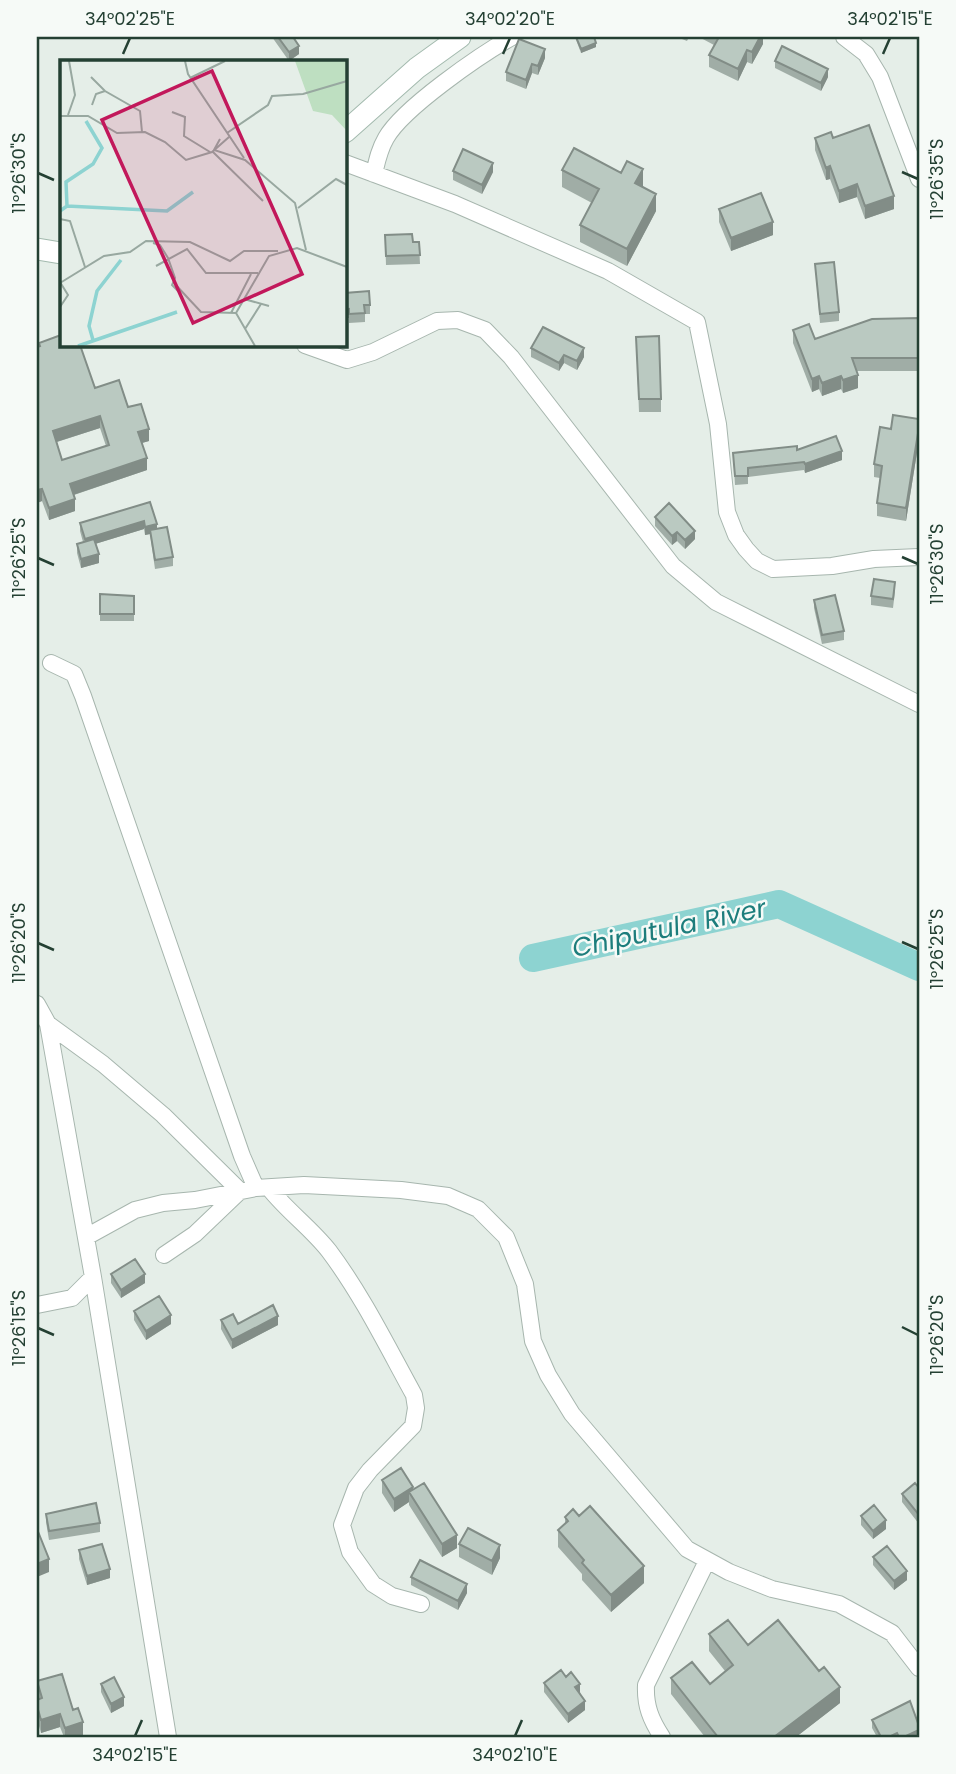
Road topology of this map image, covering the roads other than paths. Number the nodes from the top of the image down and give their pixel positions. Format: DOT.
graph roads {
  1 [pos="460,37"];
  2 [pos="512,37"];
  3 [pos="844,37"];
  4 [pos="346,131"];
  5 [pos="346,163"];
  6 [pos="374,174"];
  7 [pos="919,178"];
  8 [pos="37,249"];
  9 [pos="60,253"];
  10 [pos="308,346"];
  11 [pos="919,557"];
  12 [pos="51,663"];
  13 [pos="919,704"];
  14 [pos="37,1004"];
  15 [pos="48,1024"];
  16 [pos="255,1189"];
  17 [pos="86,1237"];
  18 [pos="164,1255"];
  19 [pos="93,1277"];
  20 [pos="37,1306"];
  21 [pos="707,1560"];
  22 [pos="421,1604"];
  23 [pos="919,1668"];
  24 [pos="168,1737"];
  25 [pos="662,1737"];
  1 -- 4 [label="street"];
  2 -- 6 [label="street"];
  3 -- 7 [label="street"];
  5 -- 6 [label="street"];
  6 -- 11 [label="street"];
  8 -- 9 [label="street"];
  10 -- 13 [label="street"];
  12 -- 16 [label="street"];
  14 -- 15 [label="street"];
  15 -- 16 [label="street"];
  15 -- 17 [label="street"];
  16 -- 17 [label="street"];
  16 -- 18 [label="street"];
  16 -- 21 [label="street"];
  16 -- 22 [label="street"];
  17 -- 19 [label="street"];
  19 -- 20 [label="street"];
  19 -- 24 [label="street"];
  21 -- 23 [label="street"];
  21 -- 25 [label="street"];
}
